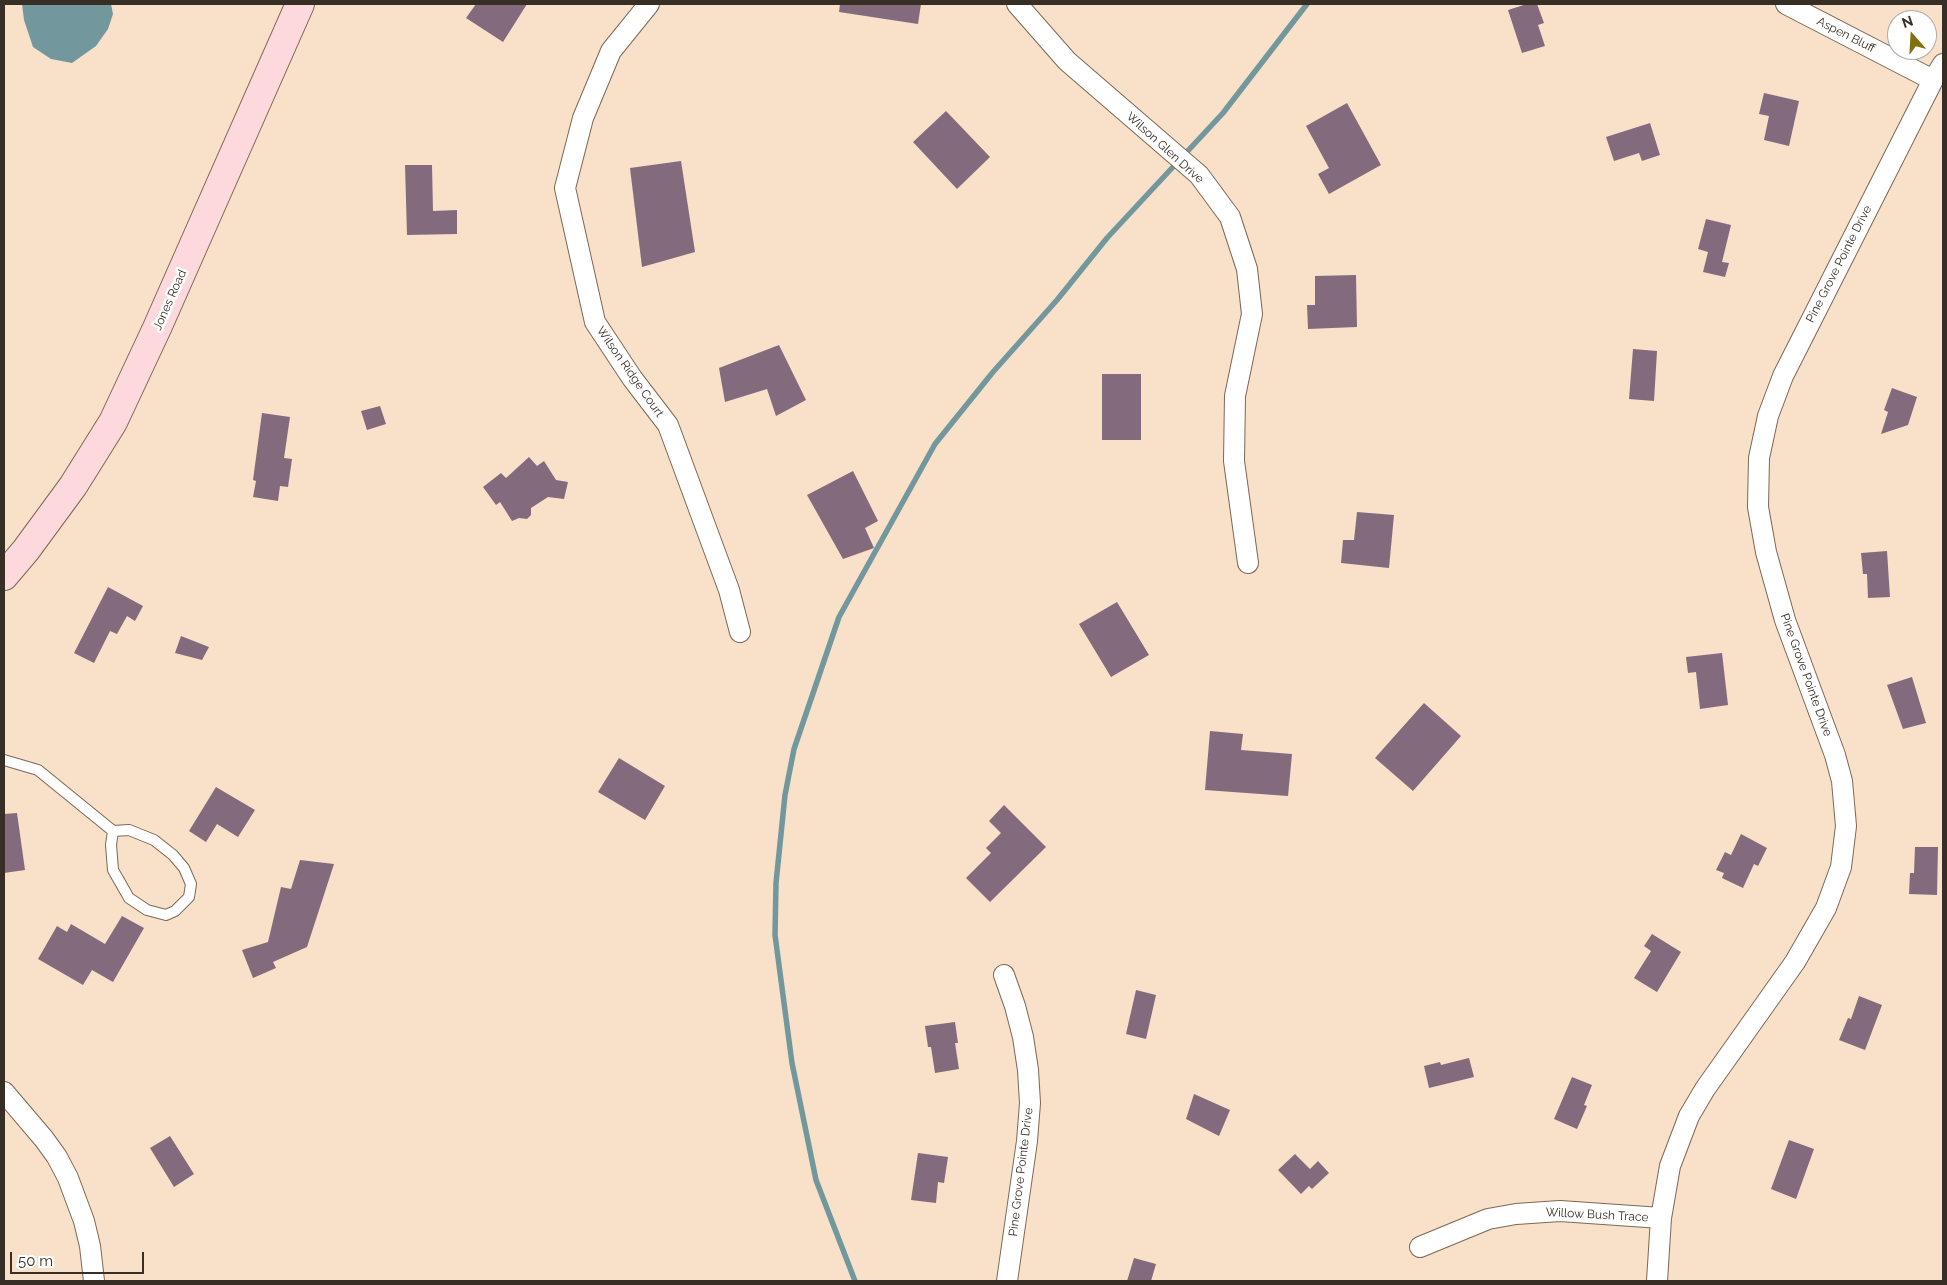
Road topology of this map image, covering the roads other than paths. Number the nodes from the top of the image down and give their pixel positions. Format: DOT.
graph roads {
  1 [pos="300,4"];
  2 [pos="650,4"];
  3 [pos="1017,4"];
  4 [pos="1786,4"];
  5 [pos="1938,72"];
  6 [pos="1248,563"];
  7 [pos="4,576"];
  8 [pos="740,632"];
  9 [pos="4,760"];
  10 [pos="113,830"];
  11 [pos="1004,975"];
  12 [pos="4,1092"];
  13 [pos="1661,1218"];
  14 [pos="1420,1247"];
  15 [pos="94,1281"];
  16 [pos="1006,1281"];
  17 [pos="1657,1281"];
  1 -- 7 [label="street, Jones Road"];
  2 -- 8 [label="street, Wilson Ridge Court"];
  3 -- 6 [label="street, Wilson Glen Drive"];
  4 -- 5 [label="street, Aspen Bluff"];
  5 -- 13 [label="street, Pine Grove Pointe Drive"];
  9 -- 10 [label="lane"];
  10 -- 10 [label="lane"];
  11 -- 16 [label="street, Pine Grove Pointe Drive"];
  12 -- 15 [label="street"];
  13 -- 14 [label="street, Willow Bush Trace"];
  13 -- 17 [label="street, Pine Grove Pointe Drive"];
}
